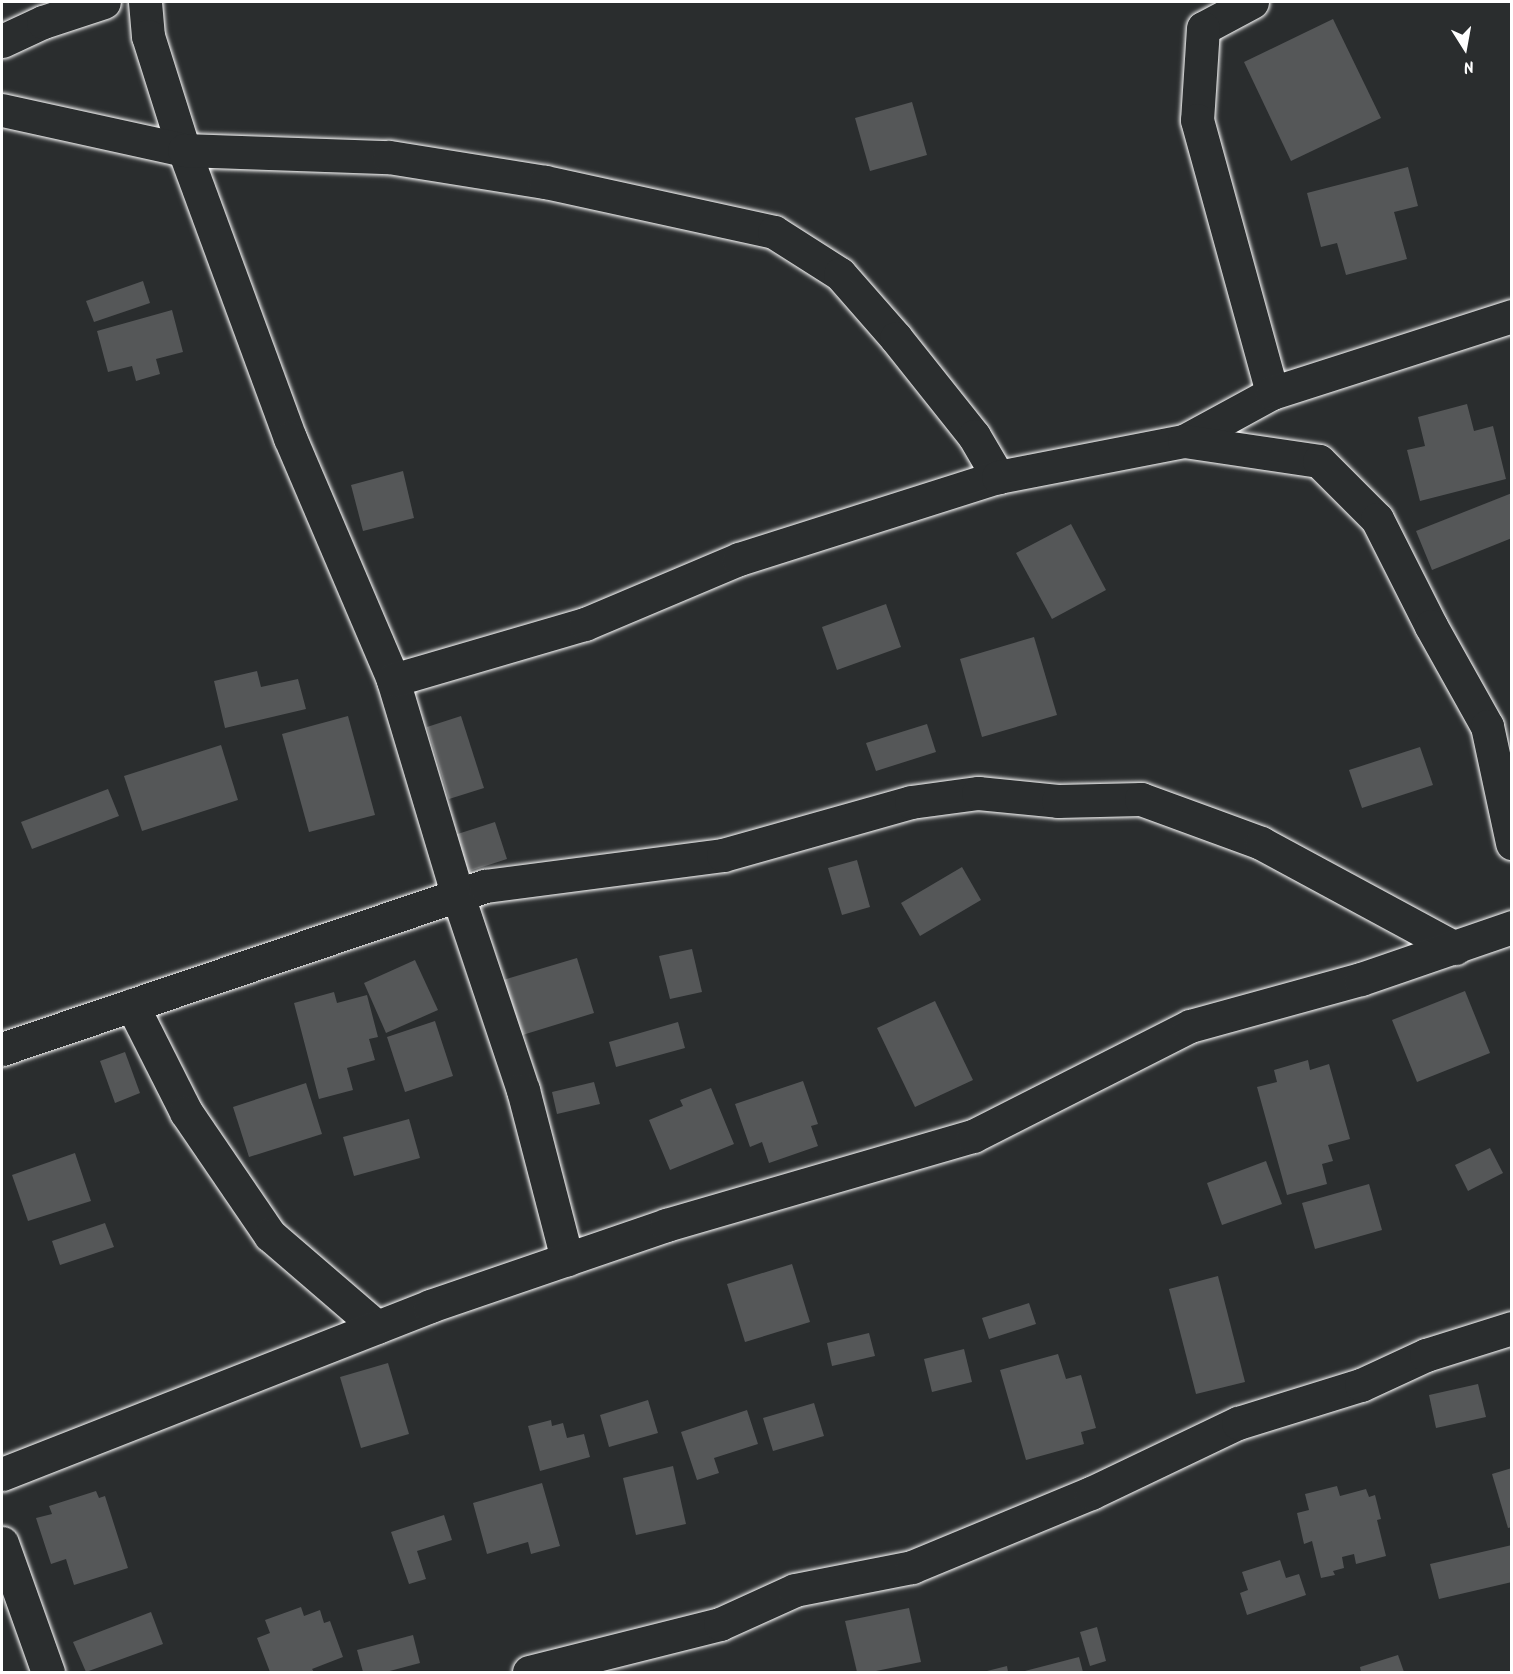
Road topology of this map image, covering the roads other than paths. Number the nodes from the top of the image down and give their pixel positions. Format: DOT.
graph roads {
  1 [pos="104,2"];
  2 [pos="145,2"];
  3 [pos="1252,2"];
  4 [pos="2,41"];
  5 [pos="2,110"];
  6 [pos="183,150"];
  7 [pos="1512,316"];
  8 [pos="1272,393"];
  9 [pos="1184,441"];
  10 [pos="998,477"];
  11 [pos="393,680"];
  12 [pos="1512,843"];
  13 [pos="458,896"];
  14 [pos="1512,927"];
  15 [pos="1455,948"];
  16 [pos="132,1005"];
  17 [pos="2,1049"];
  18 [pos="567,1259"];
  19 [pos="377,1327"];
  20 [pos="1512,1328"];
  21 [pos="2,1474"];
  22 [pos="2,1543"];
  23 [pos="637,1659"];
  24 [pos="48,1672"];
  25 [pos="529,1672"];
  1 -- 4 [label="street"];
  2 -- 6 [label="street"];
  3 -- 8 [label="street"];
  5 -- 6 [label="street"];
  6 -- 10 [label="street"];
  6 -- 11 [label="street"];
  7 -- 8 [label="street"];
  8 -- 9 [label="street"];
  9 -- 10 [label="street"];
  9 -- 12 [label="street"];
  10 -- 11 [label="street"];
  11 -- 13 [label="street"];
  13 -- 15 [label="street"];
  13 -- 16 [label="street"];
  13 -- 18 [label="street"];
  14 -- 15 [label="street"];
  15 -- 18 [label="street"];
  16 -- 17 [label="street"];
  16 -- 19 [label="street"];
  18 -- 19 [label="street"];
  19 -- 21 [label="street"];
  20 -- 23 [label="street"];
  22 -- 24 [label="street"];
  23 -- 25 [label="street"];
}
